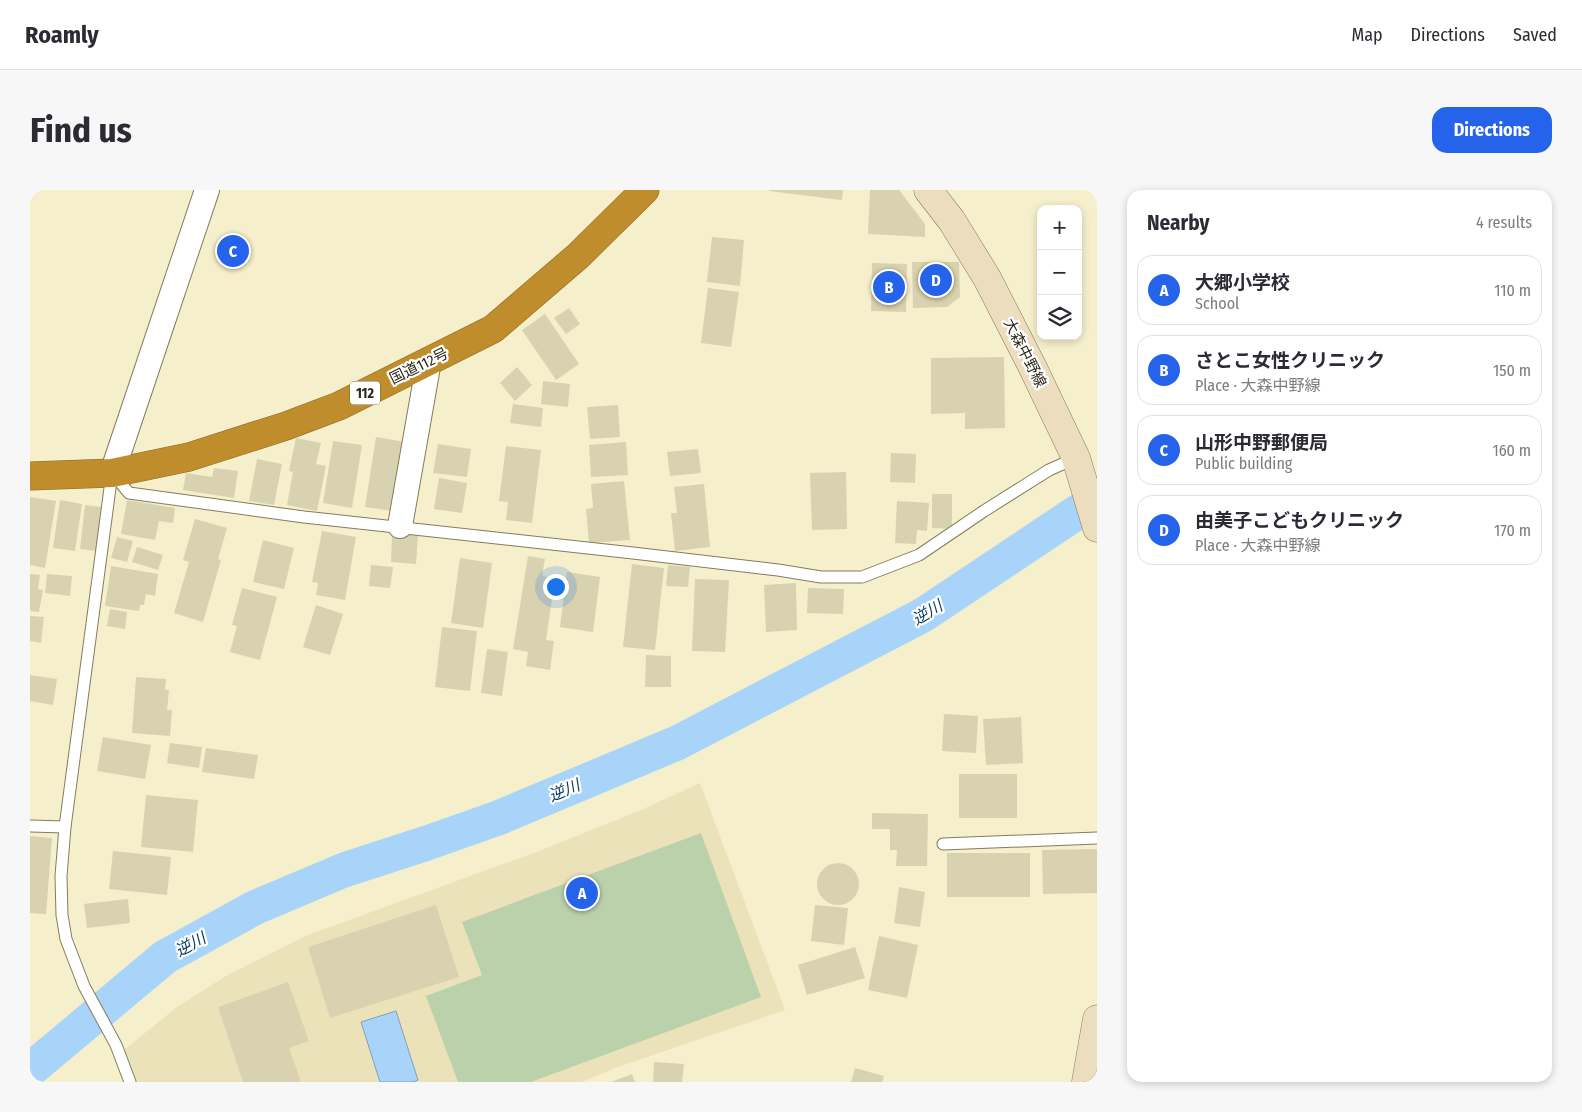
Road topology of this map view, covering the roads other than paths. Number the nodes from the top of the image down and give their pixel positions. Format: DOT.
graph roads {
  1 [pos="207,190"];
  2 [pos="645,190"];
  3 [pos="928,190"];
  4 [pos="429,361"];
  5 [pos="1076,458"];
  6 [pos="112,473"];
  7 [pos="30,476"];
  8 [pos="400,526"];
  9 [pos="1097,528"];
  10 [pos="30,826"];
  11 [pos="65,827"];
  12 [pos="1097,838"];
  13 [pos="943,844"];
  14 [pos="1097,1019"];
  15 [pos="130,1082"];
  16 [pos="1086,1082"];
  1 -- 6 [label="street"];
  2 -- 4 [label="highway, 国道112号 / 112"];
  3 -- 5 [label="main road, 大森中野線"];
  4 -- 6 [label="highway, 国道112号 / 112"];
  4 -- 8 [label="street"];
  5 -- 8 [label="lane"];
  5 -- 9 [label="main road, 大森中野線"];
  6 -- 7 [label="highway, 国道112号 / 112"];
  6 -- 8 [label="lane"];
  6 -- 11 [label="lane"];
  10 -- 11 [label="lane"];
  11 -- 15 [label="lane"];
  12 -- 13 [label="lane"];
  14 -- 16 [label="main road"];
}
